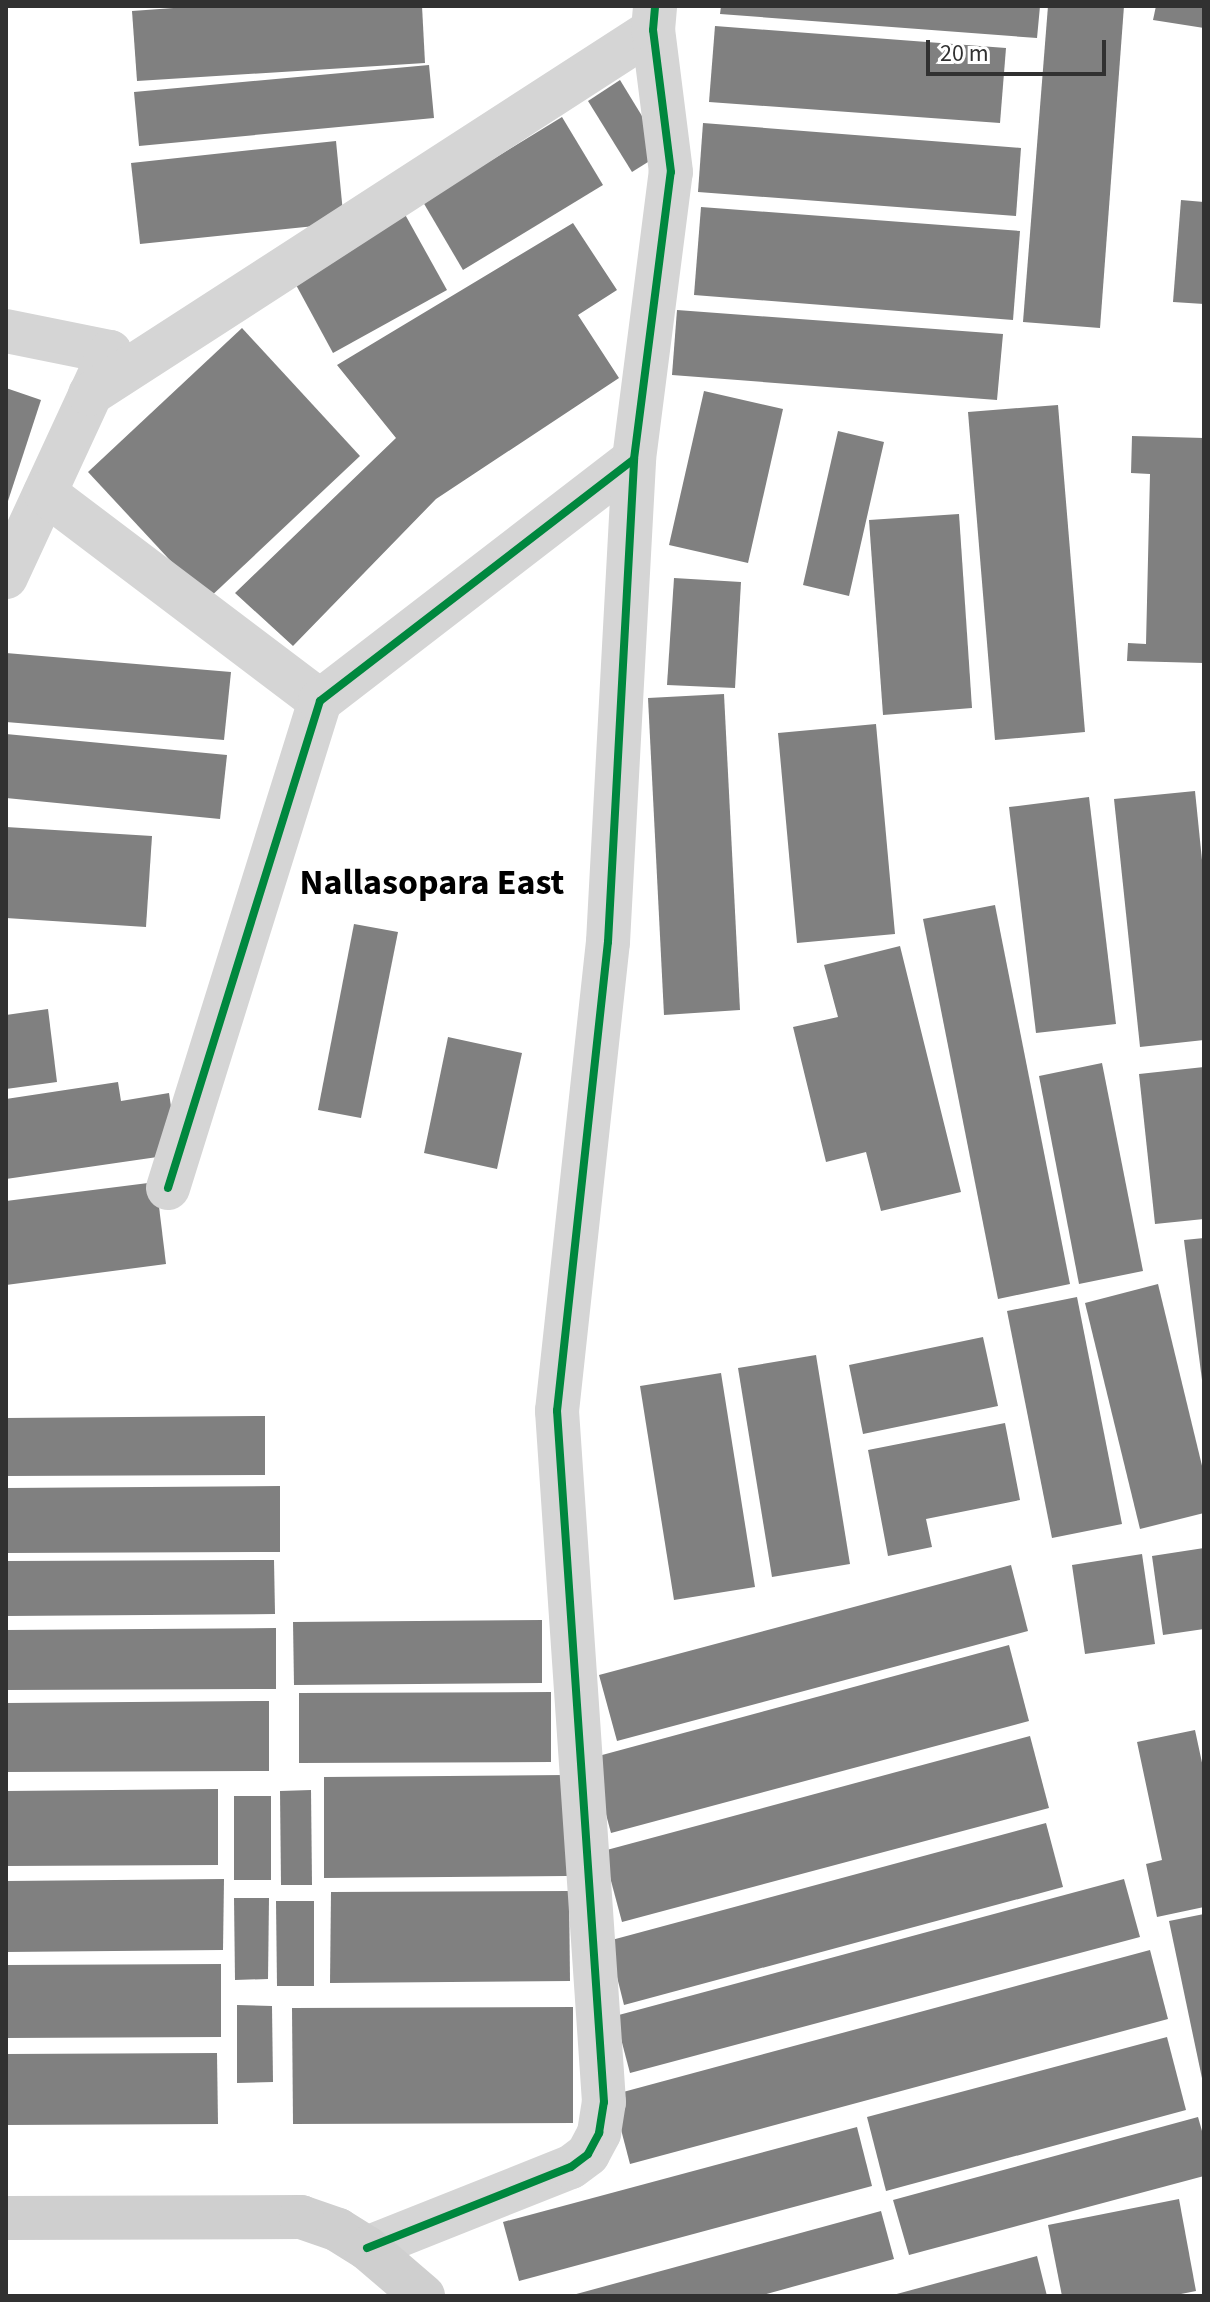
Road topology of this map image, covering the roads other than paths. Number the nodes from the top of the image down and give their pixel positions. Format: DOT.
graph roads {
  1 [pos="654,18"];
  2 [pos="6,331"];
  3 [pos="90,394"];
  4 [pos="634,459"];
  5 [pos="45,493"];
  6 [pos="6,577"];
  7 [pos="320,701"];
  8 [pos="168,1188"];
  9 [pos="6,2218"];
  10 [pos="367,2248"];
  11 [pos="423,2296"];
  1 -- 3 [label="street"];
  1 -- 4 [label="street"];
  2 -- 3 [label="street"];
  3 -- 5 [label="street"];
  4 -- 7 [label="street"];
  4 -- 10 [label="street"];
  5 -- 6 [label="street"];
  5 -- 7 [label="street"];
  7 -- 8 [label="street"];
  9 -- 10 [label="street"];
  10 -- 11 [label="street"];
}
